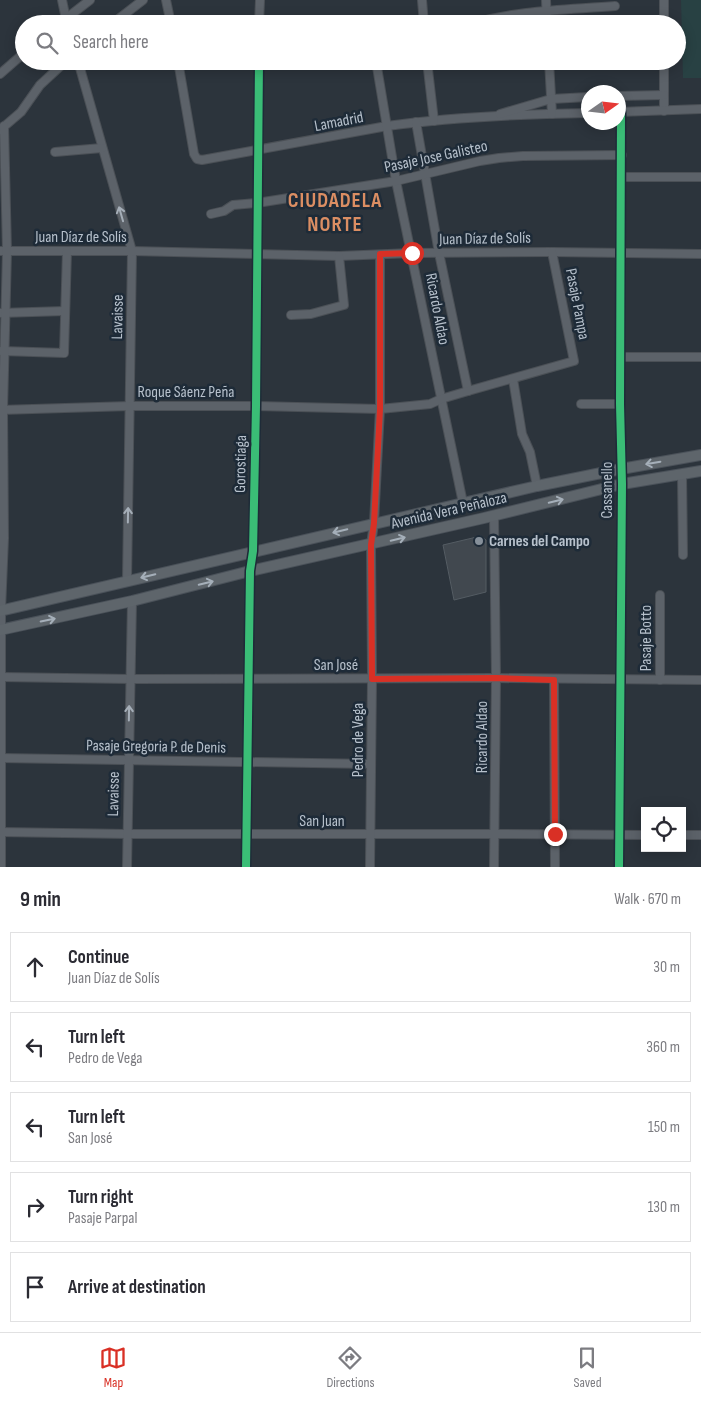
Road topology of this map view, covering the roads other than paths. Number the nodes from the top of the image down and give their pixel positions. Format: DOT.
graph roads {
  1 [pos="62,0"];
  2 [pos="90,0"];
  3 [pos="143,0"];
  4 [pos="166,0"];
  5 [pos="260,0"];
  6 [pos="422,0"];
  7 [pos="546,0"];
  8 [pos="664,0"];
  9 [pos="615,6"];
  10 [pos="546,11"];
  11 [pos="65,15"];
  12 [pos="73,15"];
  13 [pos="124,15"];
  14 [pos="169,15"];
  15 [pos="259,15"];
  16 [pos="423,15"];
  17 [pos="505,15"];
  18 [pos="546,15"];
  19 [pos="664,15"];
  20 [pos="15,61"];
  21 [pos="56,70"];
  22 [pos="80,70"];
  23 [pos="180,70"];
  24 [pos="259,70"];
  25 [pos="378,70"];
  26 [pos="428,70"];
  27 [pos="549,70"];
  28 [pos="664,70"];
  29 [pos="0,74"];
  30 [pos="664,95"];
  31 [pos="626,96"];
  32 [pos="581,98"];
  33 [pos="551,99"];
  34 [pos="701,109"];
  35 [pos="664,111"];
  36 [pos="626,112"];
  37 [pos="581,113"];
  38 [pos="552,114"];
  39 [pos="487,118"];
  40 [pos="434,121"];
  41 [pos="416,122"];
  42 [pos="387,126"];
  43 [pos="2,128"];
  44 [pos="621,130"];
  45 [pos="102,148"];
  46 [pos="258,150"];
  47 [pos="55,152"];
  48 [pos="622,155"];
  49 [pos="425,175"];
  50 [pos="622,177"];
  51 [pos="701,177"];
  52 [pos="396,181"];
  53 [pos="257,203"];
  54 [pos="211,214"];
  55 [pos="3,251"];
  56 [pos="66,251"];
  57 [pos="132,251"];
  58 [pos="552,252"];
  59 [pos="412,253"];
  60 [pos="438,253"];
  61 [pos="257,254"];
  62 [pos="380,254"];
  63 [pos="621,254"];
  64 [pos="701,254"];
  65 [pos="339,256"];
  66 [pos="65,311"];
  67 [pos="3,313"];
  68 [pos="291,315"];
  69 [pos="2,351"];
  70 [pos="620,357"];
  71 [pos="701,357"];
  72 [pos="574,361"];
  73 [pos="514,379"];
  74 [pos="468,391"];
  75 [pos="441,399"];
  76 [pos="581,404"];
  77 [pos="620,404"];
  78 [pos="130,406"];
  79 [pos="256,406"];
  80 [pos="380,409"];
  81 [pos="2,410"];
  82 [pos="701,455"];
  83 [pos="622,468"];
  84 [pos="701,471"];
  85 [pos="682,474"];
  86 [pos="622,484"];
  87 [pos="537,486"];
  88 [pos="463,503"];
  89 [pos="494,516"];
  90 [pos="374,523"];
  91 [pos="2,538"];
  92 [pos="371,545"];
  93 [pos="253,551"];
  94 [pos="682,555"];
  95 [pos="250,571"];
  96 [pos="127,582"];
  97 [pos="660,596"];
  98 [pos="132,601"];
  99 [pos="1,610"];
  100 [pos="1,630"];
  101 [pos="1,677"];
  102 [pos="496,678"];
  103 [pos="130,679"];
  104 [pos="247,679"];
  105 [pos="372,679"];
  106 [pos="554,680"];
  107 [pos="620,680"];
  108 [pos="660,680"];
  109 [pos="701,680"];
  110 [pos="1,758"];
  111 [pos="128,760"];
  112 [pos="246,762"];
  113 [pos="371,764"];
  114 [pos="1,832"];
  115 [pos="127,834"];
  116 [pos="495,834"];
  117 [pos="555,834"];
  118 [pos="246,835"];
  119 [pos="370,835"];
  120 [pos="619,835"];
  121 [pos="641,835"];
  122 [pos="686,835"];
  123 [pos="701,835"];
  124 [pos="1,867"];
  125 [pos="127,867"];
  126 [pos="246,867"];
  127 [pos="370,867"];
  128 [pos="494,867"];
  129 [pos="555,867"];
  130 [pos="619,867"];
  1 -- 11 [label="street"];
  2 -- 12 [label="street"];
  3 -- 13 [label="street"];
  4 -- 14 [label="street"];
  5 -- 15 [label="street"];
  6 -- 16 [label="street"];
  7 -- 10 [label="street"];
  8 -- 19 [label="street"];
  9 -- 10 [label="street"];
  10 -- 17 [label="street"];
  10 -- 18 [label="street"];
  20 -- 29 [label="street"];
  21 -- 43 [label="street"];
  22 -- 45 [label="street, Lavaisse"];
  23 -- 46 [label="street, Lamadrid"];
  24 -- 46 [label="street, Gorostiaga"];
  25 -- 42 [label="street, Ricardo Aldao"];
  26 -- 40 [label="street"];
  27 -- 33 [label="street"];
  28 -- 30 [label="street"];
  30 -- 31 [label="street"];
  30 -- 35 [label="street"];
  32 -- 33 [label="street, Lamadrid"];
  33 -- 38 [label="street"];
  33 -- 39 [label="street, Lamadrid"];
  34 -- 35 [label="street"];
  35 -- 36 [label="street"];
  37 -- 38 [label="street, Lamadrid"];
  38 -- 39 [label="street, Lamadrid"];
  39 -- 40 [label="street, Lamadrid"];
  40 -- 41 [label="street, Lamadrid"];
  41 -- 42 [label="street, Lamadrid"];
  41 -- 49 [label="street"];
  42 -- 46 [label="street, Lamadrid"];
  42 -- 52 [label="street, Ricardo Aldao"];
  43 -- 55 [label="street"];
  44 -- 48 [label="street, Cassanello"];
  45 -- 47 [label="street"];
  57 -- 45 [label="street, Lavaisse, one-way"];
  46 -- 53 [label="street, Gorostiaga"];
  48 -- 49 [label="street, Pasaje Jose Galisteo"];
  48 -- 50 [label="street, Cassanello"];
  49 -- 52 [label="street, Pasaje Jose Galisteo"];
  49 -- 60 [label="street"];
  50 -- 51 [label="street"];
  50 -- 63 [label="street, Cassanello"];
  52 -- 53 [label="street, Pasaje Jose Galisteo"];
  52 -- 59 [label="street, Ricardo Aldao"];
  53 -- 54 [label="street, Pasaje Jose Galisteo"];
  53 -- 61 [label="street, Gorostiaga"];
  55 -- 56 [label="street, Juan Díaz de Solís"];
  55 -- 67 [label="street"];
  56 -- 57 [label="street, Juan Díaz de Solís"];
  56 -- 66 [label="street"];
  57 -- 61 [label="street, Juan Díaz de Solís"];
  57 -- 78 [label="street, Lavaisse"];
  58 -- 60 [label="street, Juan Díaz de Solís"];
  58 -- 63 [label="street, Juan Díaz de Solís"];
  58 -- 72 [label="street, Pasaje Pampa"];
  59 -- 60 [label="street, Juan Díaz de Solís"];
  59 -- 62 [label="street, Juan Díaz de Solís"];
  59 -- 75 [label="street, Ricardo Aldao"];
  60 -- 74 [label="street"];
  61 -- 65 [label="street, Juan Díaz de Solís"];
  61 -- 79 [label="street, Gorostiaga"];
  62 -- 65 [label="street, Juan Díaz de Solís"];
  62 -- 80 [label="street, Pedro de Vega"];
  63 -- 64 [label="street, Juan Díaz de Solís"];
  63 -- 70 [label="street, Cassanello"];
  65 -- 68 [label="street"];
  66 -- 67 [label="street"];
  66 -- 69 [label="street"];
  67 -- 69 [label="street"];
  69 -- 81 [label="street"];
  70 -- 71 [label="street"];
  70 -- 77 [label="street, Cassanello"];
  72 -- 73 [label="street, Roque Sáenz Peña"];
  73 -- 74 [label="street, Roque Sáenz Peña"];
  73 -- 87 [label="street"];
  74 -- 75 [label="street, Roque Sáenz Peña"];
  75 -- 80 [label="street, Roque Sáenz Peña"];
  75 -- 88 [label="street, Ricardo Aldao"];
  76 -- 77 [label="street"];
  77 -- 83 [label="street, Cassanello"];
  78 -- 79 [label="street, Roque Sáenz Peña"];
  78 -- 81 [label="street, Roque Sáenz Peña"];
  96 -- 78 [label="street, Lavaisse, one-way"];
  79 -- 80 [label="street, Roque Sáenz Peña"];
  79 -- 93 [label="street, Gorostiaga"];
  80 -- 90 [label="street, Pedro de Vega"];
  81 -- 91 [label="street"];
  82 -- 83 [label="main road, Avenida Vera Peñaloza, one-way"];
  83 -- 86 [label="street, Cassanello"];
  83 -- 87 [label="main road, Avenida Vera Peñaloza"];
  84 -- 85 [label="main road, Avenida Vera Peñaloza"];
  85 -- 86 [label="main road, Avenida Vera Peñaloza"];
  85 -- 94 [label="street"];
  89 -- 86 [label="main road, Avenida Vera Peñaloza, one-way"];
  86 -- 107 [label="street, Cassanello"];
  87 -- 88 [label="main road, Avenida Vera Peñaloza"];
  88 -- 90 [label="main road, Avenida Vera Peñaloza"];
  92 -- 89 [label="main road, Avenida Vera Peñaloza, one-way"];
  89 -- 102 [label="street, Ricardo Aldao"];
  90 -- 92 [label="street, Pedro de Vega"];
  90 -- 93 [label="main road, Avenida Vera Peñaloza, one-way"];
  91 -- 99 [label="street"];
  92 -- 95 [label="main road, Avenida Vera Peñaloza"];
  92 -- 105 [label="street, Pedro de Vega"];
  93 -- 95 [label="street, Gorostiaga"];
  93 -- 96 [label="main road, Avenida Vera Peñaloza, one-way"];
  98 -- 95 [label="main road, Avenida Vera Peñaloza, one-way"];
  95 -- 104 [label="street, Gorostiaga"];
  96 -- 99 [label="main road, Avenida Vera Peñaloza"];
  97 -- 108 [label="street, Pasaje Botto"];
  100 -- 98 [label="main road, Avenida Vera Peñaloza, one-way"];
  98 -- 103 [label="street, Lavaisse"];
  99 -- 100 [label="street"];
  100 -- 101 [label="street"];
  101 -- 103 [label="street, San José"];
  101 -- 110 [label="street"];
  102 -- 105 [label="street, San José"];
  102 -- 106 [label="street, San José"];
  102 -- 116 [label="street, Ricardo Aldao"];
  103 -- 104 [label="street, San José"];
  111 -- 103 [label="street, Lavaisse, one-way"];
  104 -- 105 [label="street, San José"];
  104 -- 112 [label="street, Gorostiaga"];
  105 -- 113 [label="street, Pedro de Vega"];
  106 -- 107 [label="street, San José"];
  106 -- 117 [label="street"];
  107 -- 108 [label="street, San José"];
  107 -- 120 [label="street, Cassanello"];
  108 -- 109 [label="street, San José"];
  110 -- 111 [label="street, Pasaje Gregoria P. de Denis"];
  110 -- 114 [label="street"];
  111 -- 112 [label="street, Pasaje Gregoria P. de Denis"];
  111 -- 115 [label="street, Lavaisse"];
  112 -- 113 [label="street, Pasaje Gregoria P. de Denis"];
  112 -- 118 [label="street, Gorostiaga"];
  113 -- 119 [label="street, Pedro de Vega"];
  114 -- 115 [label="street, San Juan"];
  114 -- 124 [label="street"];
  115 -- 118 [label="street, San Juan"];
  115 -- 125 [label="street, Lavaisse"];
  116 -- 117 [label="street, San Juan"];
  116 -- 119 [label="street, San Juan"];
  116 -- 128 [label="street, Ricardo Aldao"];
  117 -- 120 [label="street, San Juan"];
  117 -- 129 [label="street"];
  118 -- 119 [label="street, San Juan"];
  118 -- 126 [label="street, Gorostiaga"];
  119 -- 127 [label="street, Pedro de Vega"];
  120 -- 121 [label="street, San Juan"];
  120 -- 130 [label="street, Cassanello"];
  122 -- 123 [label="street"];
}
